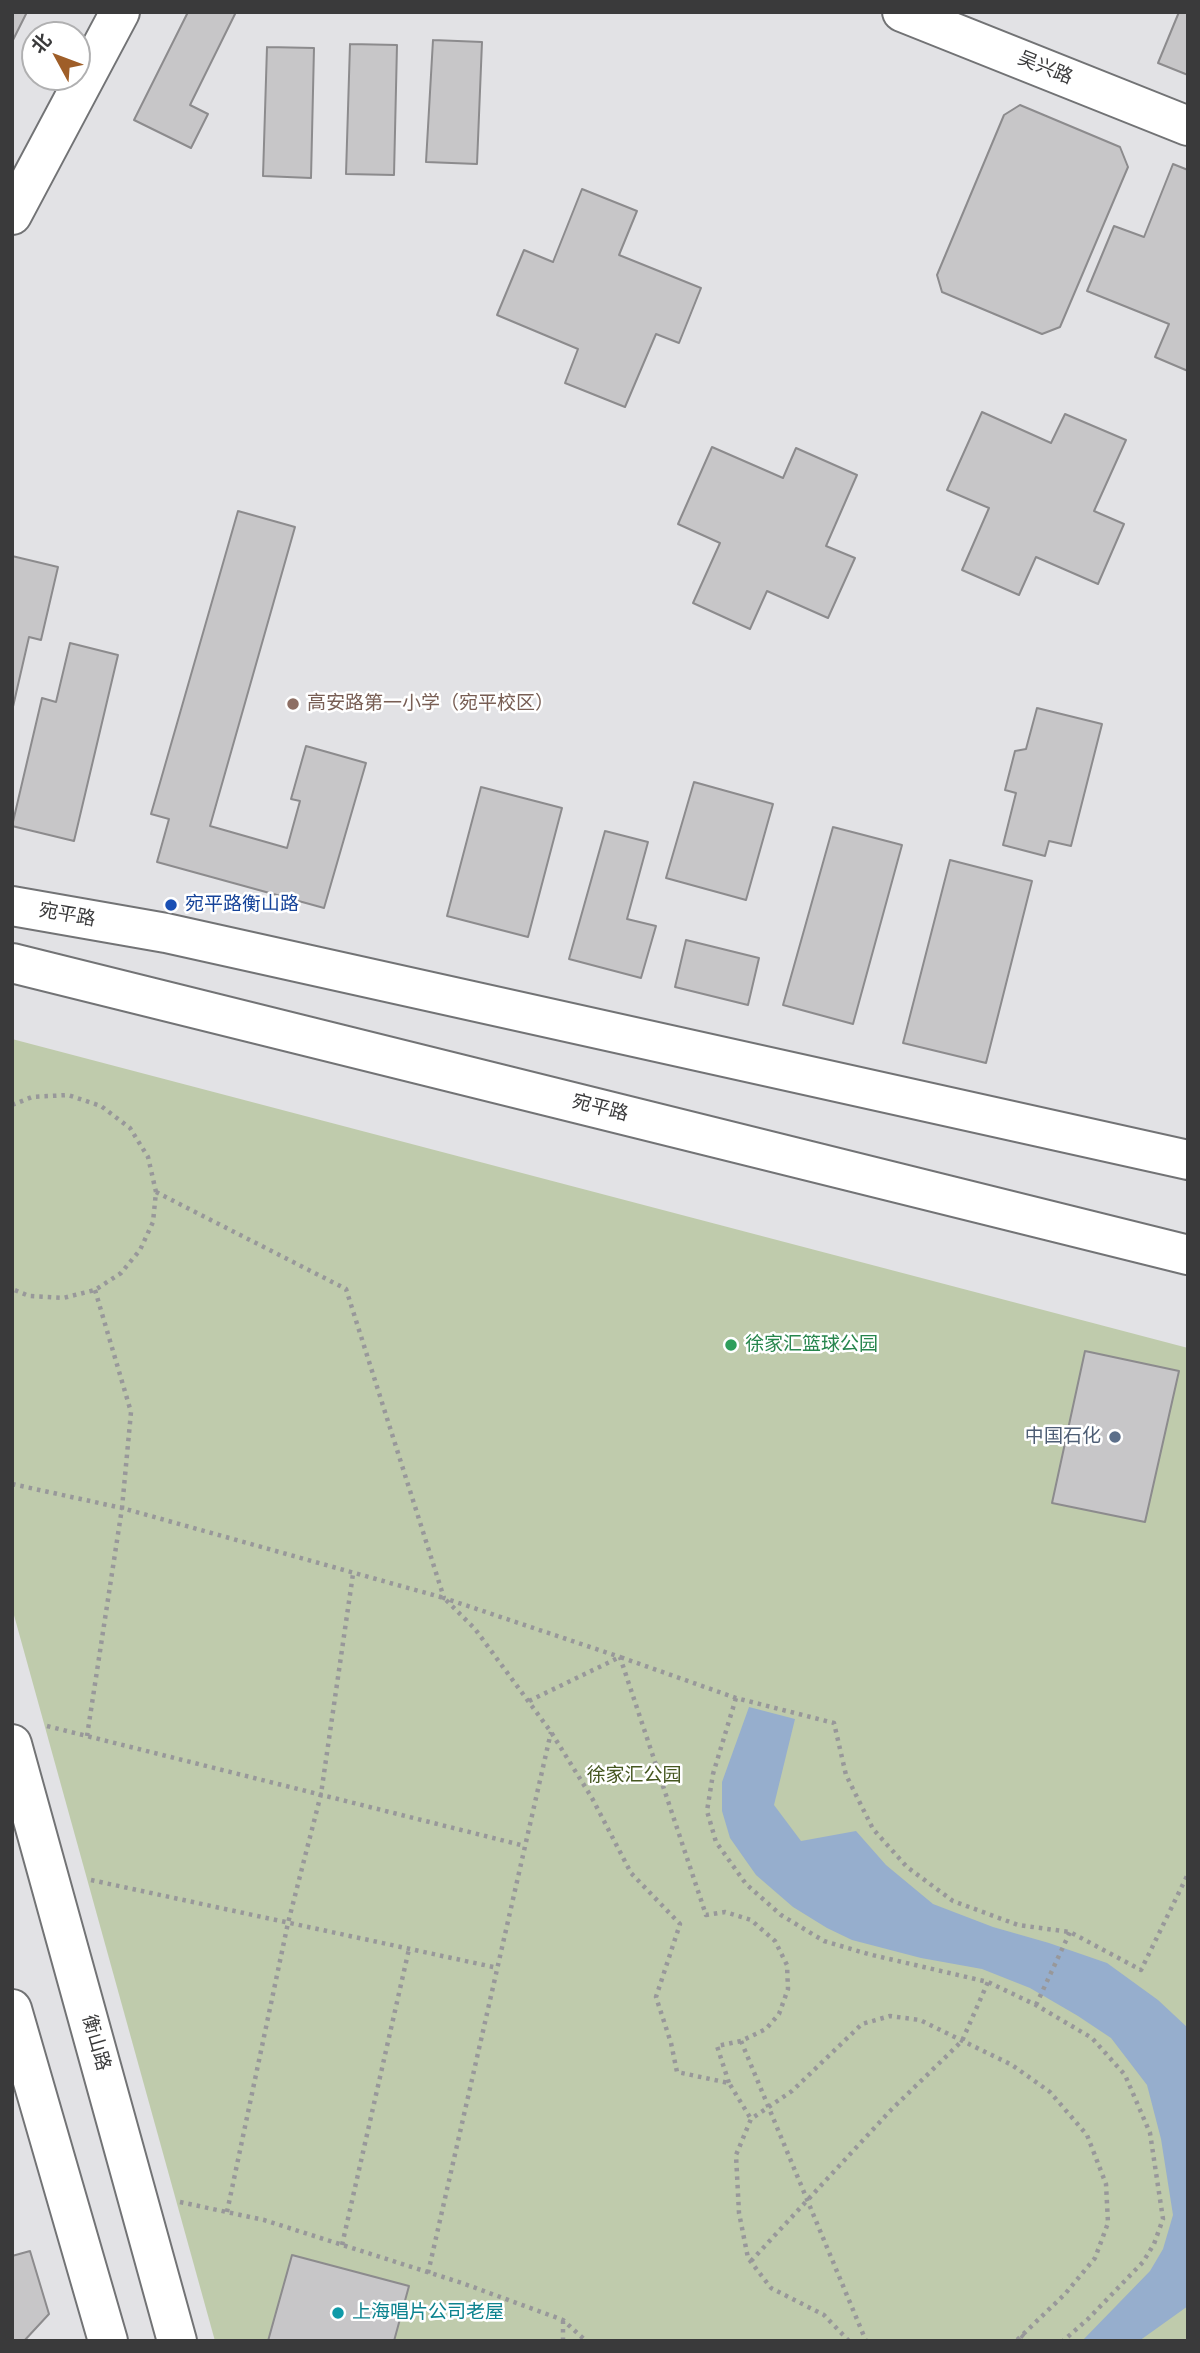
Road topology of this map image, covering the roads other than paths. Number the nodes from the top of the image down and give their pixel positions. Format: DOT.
graph roads {
  1 [pos="120,12"];
  2 [pos="902,12"];
  3 [pos="1188,126"];
  4 [pos="12,215"];
  5 [pos="12,906"];
  6 [pos="12,963"];
  7 [pos="1188,1160"];
  8 [pos="1188,1255"];
  9 [pos="25,1734"];
  10 [pos="12,2009"];
  11 [pos="108,2341"];
  12 [pos="177,2341"];
  1 -- 4 [label="main road"];
  2 -- 3 [label="main road, 吴兴路"];
  5 -- 7 [label="main road, 宛平路"];
  6 -- 8 [label="main road, 宛平路"];
  9 -- 12 [label="main road, 衡山路"];
  10 -- 11 [label="main road"];
}
